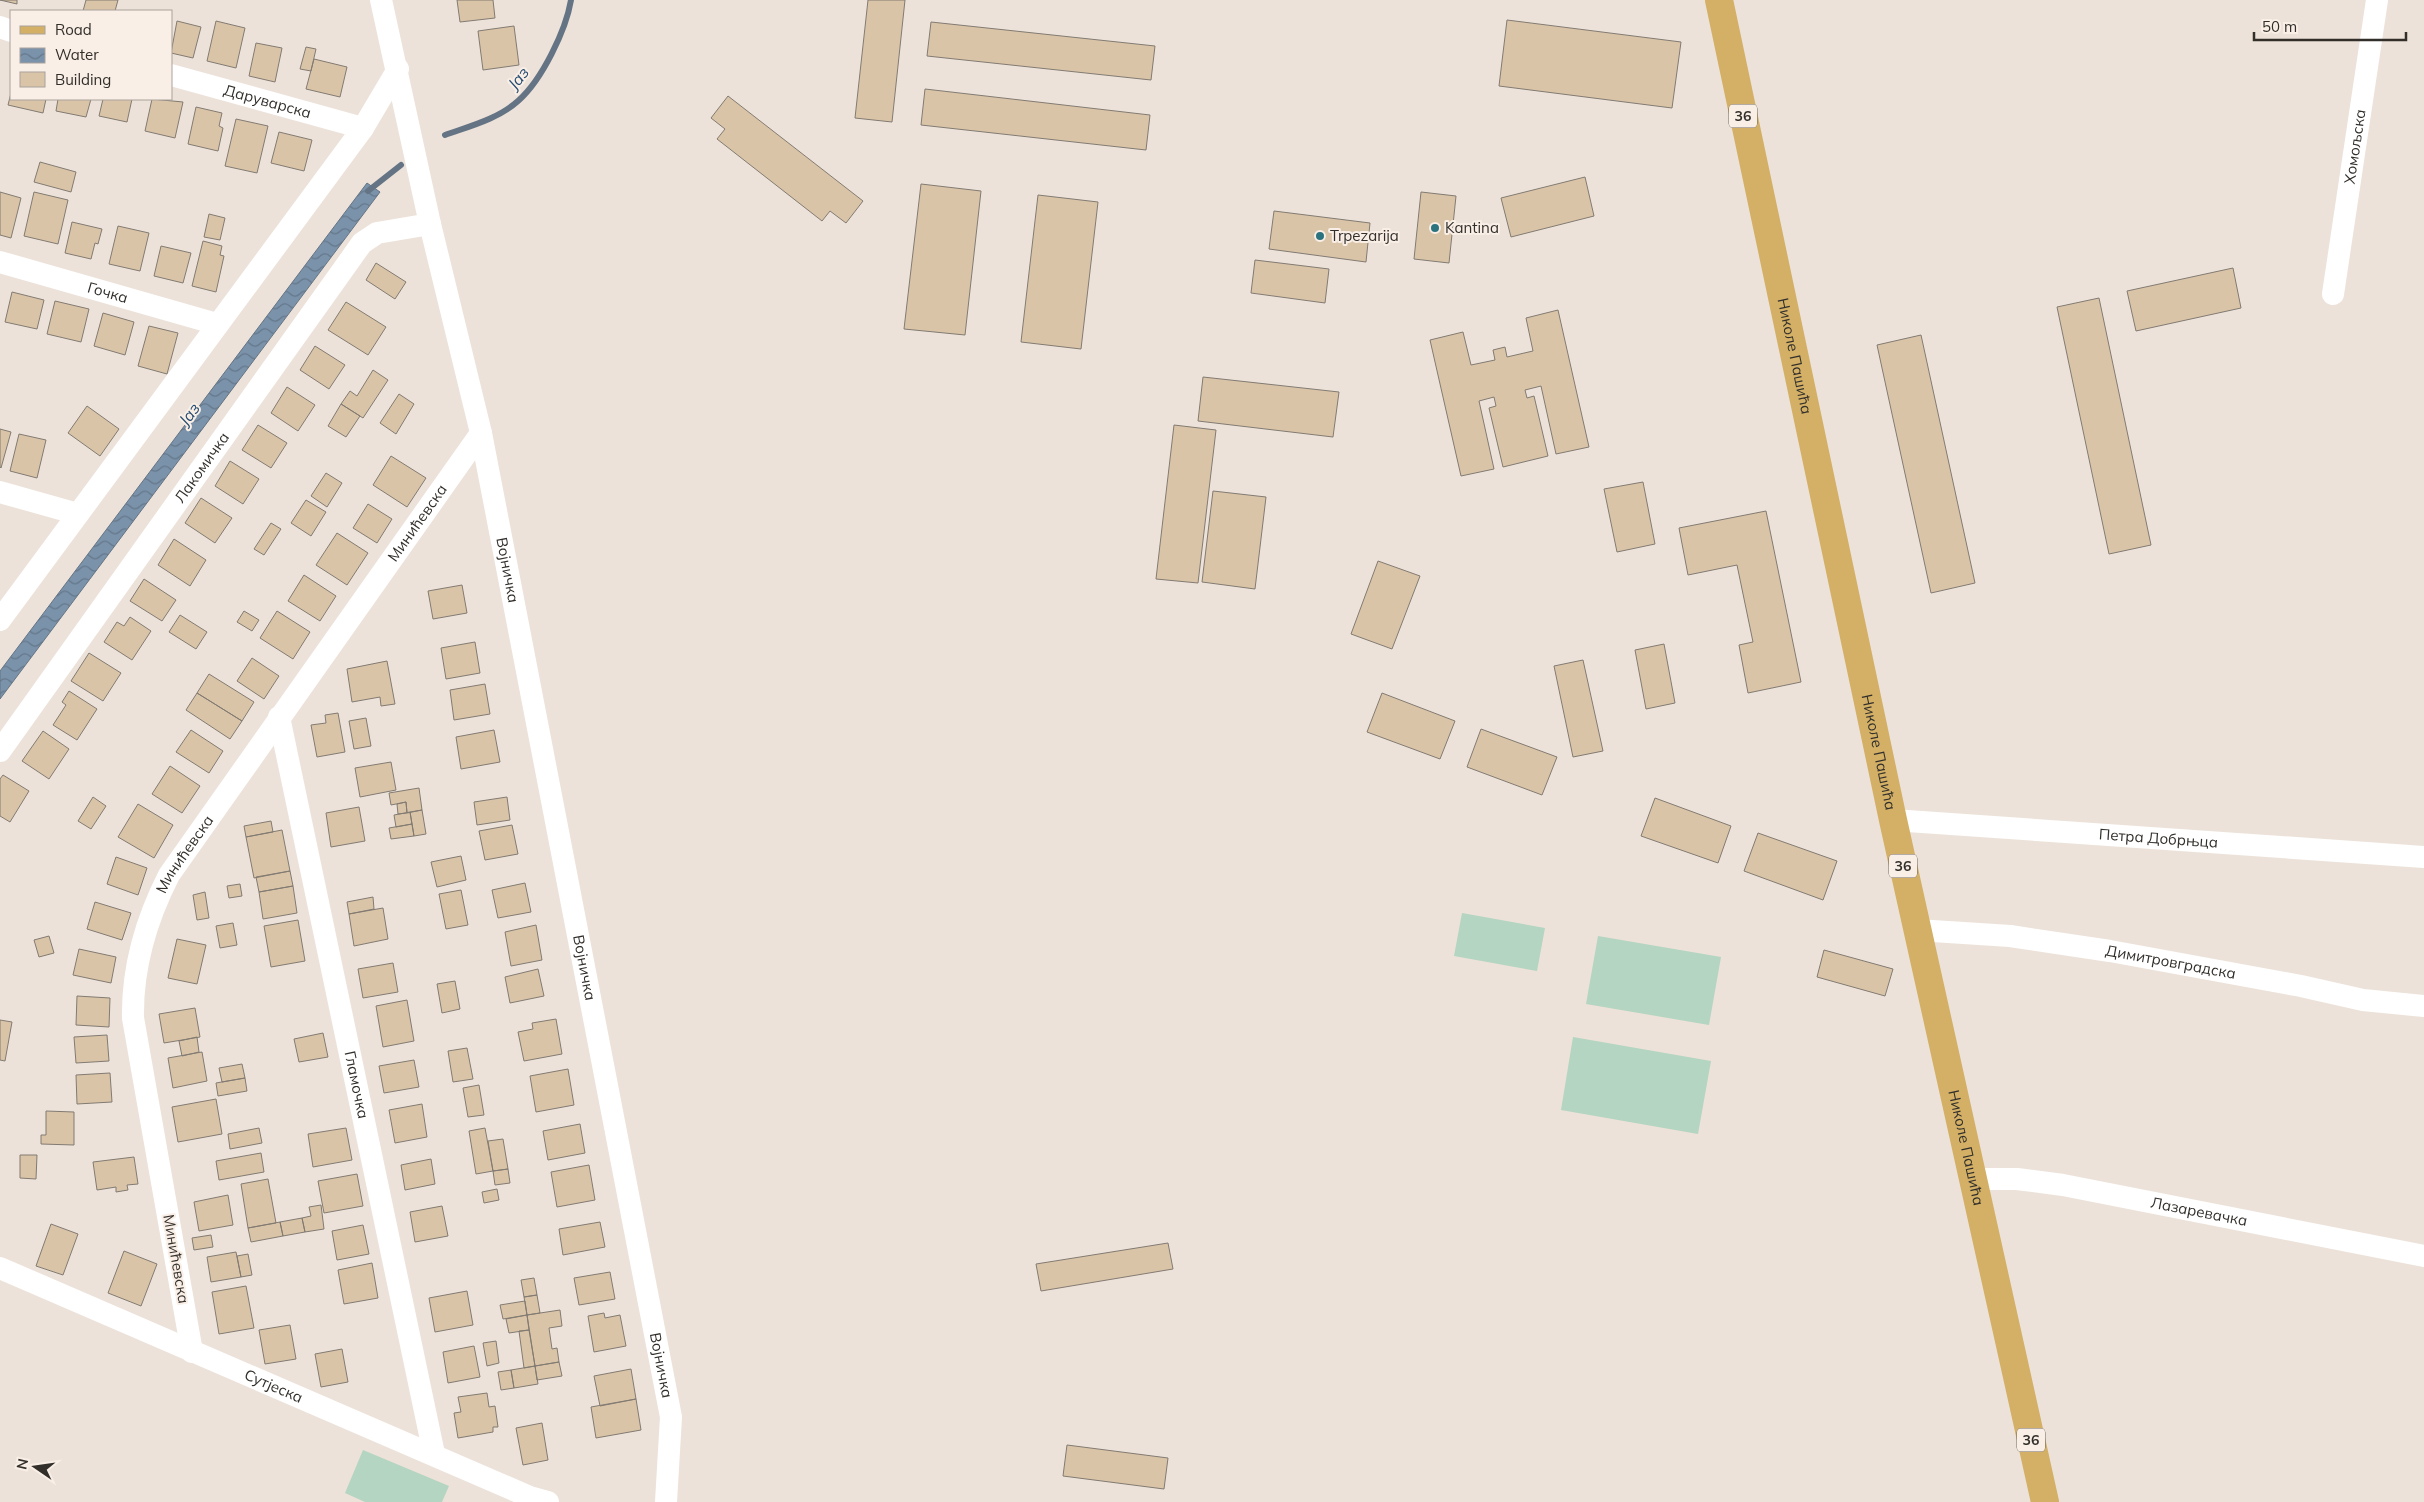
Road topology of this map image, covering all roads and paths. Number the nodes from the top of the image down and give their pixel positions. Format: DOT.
graph roads {
  1 [pos="381,0"];
  2 [pos="1719,0"];
  3 [pos="2377,0"];
  4 [pos="398,69"];
  5 [pos="172,75"];
  6 [pos="363,128"];
  7 [pos="430,224"];
  8 [pos="0,262"];
  9 [pos="2333,294"];
  10 [pos="217,324"];
  11 [pos="481,434"];
  12 [pos="0,492"];
  13 [pos="78,514"];
  14 [pos="0,620"];
  15 [pos="279,717"];
  16 [pos="0,751"];
  17 [pos="1892,820"];
  18 [pos="2424,857"];
  19 [pos="1917,930"];
  20 [pos="2424,1006"];
  21 [pos="1972,1179"];
  22 [pos="2424,1256"];
  23 [pos="0,1268"];
  24 [pos="192,1352"];
  25 [pos="434,1454"];
  26 [pos="548,1502"];
  27 [pos="666,1502"];
  28 [pos="2045,1502"];
  1 -- 4 [label="street, Војничка"];
  2 -- 17 [label="main road, Николе Пашића / 36"];
  3 -- 9 [label="street, Хомољска"];
  4 -- 6 [label="street"];
  4 -- 7 [label="street, Војничка"];
  5 -- 6 [label="street, Даруварска"];
  6 -- 10 [label="street"];
  7 -- 11 [label="street, Војничка"];
  7 -- 16 [label="street, Лакомичка"];
  8 -- 10 [label="street, Гочка"];
  10 -- 13 [label="street"];
  11 -- 15 [label="street, Минићевска"];
  11 -- 27 [label="street, Војничка"];
  12 -- 13 [label="street"];
  13 -- 14 [label="street"];
  15 -- 24 [label="street, Минићевска"];
  15 -- 25 [label="street, Гламочка"];
  17 -- 18 [label="street, Петра Добрњца"];
  17 -- 19 [label="main road, Николе Пашића / 36"];
  19 -- 20 [label="street, Димитровградска"];
  19 -- 21 [label="main road, Николе Пашића / 36"];
  21 -- 22 [label="street, Лазаревачка"];
  21 -- 28 [label="main road, Николе Пашића / 36"];
  23 -- 24 [label="street, Сутјеска"];
  24 -- 25 [label="street, Сутјеска"];
  25 -- 26 [label="street, Сутјеска"];
}
